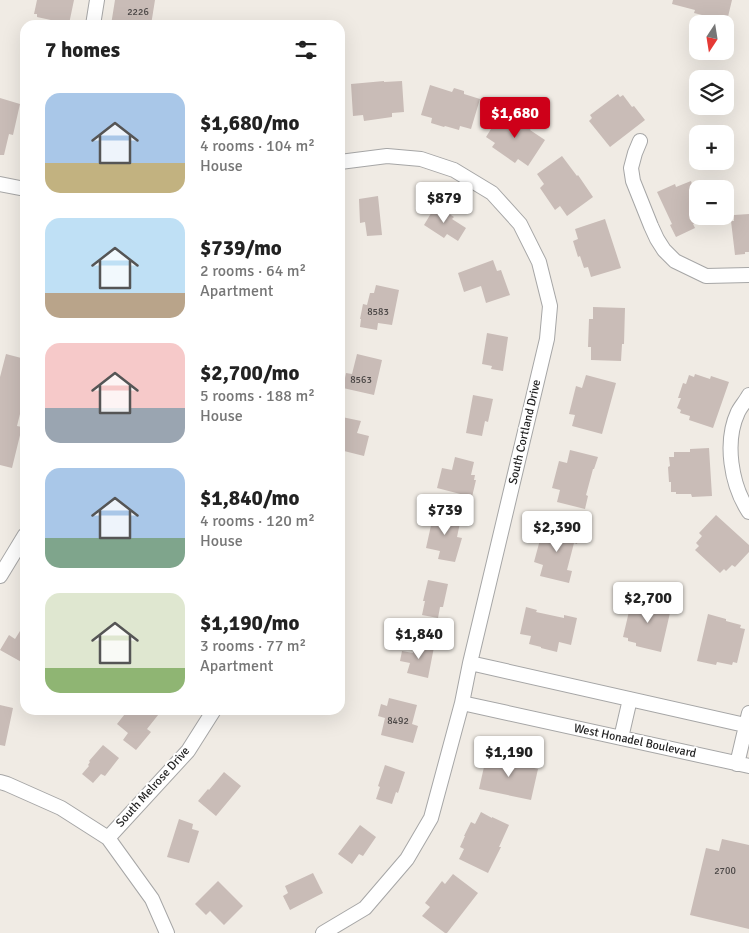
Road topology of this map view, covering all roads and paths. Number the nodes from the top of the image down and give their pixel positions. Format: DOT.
graph roads {
  1 [pos="97,0"];
  2 [pos="94,20"];
  3 [pos="640,141"];
  4 [pos="345,161"];
  5 [pos="0,184"];
  6 [pos="20,188"];
  7 [pos="749,275"];
  8 [pos="749,395"];
  9 [pos="749,512"];
  10 [pos="20,544"];
  11 [pos="0,576"];
  12 [pos="470,663"];
  13 [pos="630,699"];
  14 [pos="462,703"];
  15 [pos="211,715"];
  16 [pos="748,721"];
  17 [pos="621,738"];
  18 [pos="743,765"];
  19 [pos="0,782"];
  20 [pos="108,838"];
  21 [pos="167,933"];
  22 [pos="323,933"];
  1 -- 2 [label="street"];
  3 -- 7 [label="street"];
  4 -- 12 [label="street, South Cortland Drive"];
  5 -- 6 [label="street"];
  8 -- 9 [label="street"];
  10 -- 11 [label="street"];
  12 -- 13 [label="street"];
  12 -- 14 [label="street, South Cortland Drive"];
  13 -- 16 [label="street"];
  13 -- 17 [label="street"];
  14 -- 17 [label="street, West Honadel Boulevard"];
  14 -- 22 [label="street, South Cortland Drive"];
  15 -- 20 [label="street, South Melrose Drive"];
  16 -- 18 [label="street"];
  17 -- 18 [label="street, West Honadel Boulevard"];
  19 -- 20 [label="street"];
  20 -- 21 [label="street"];
}
